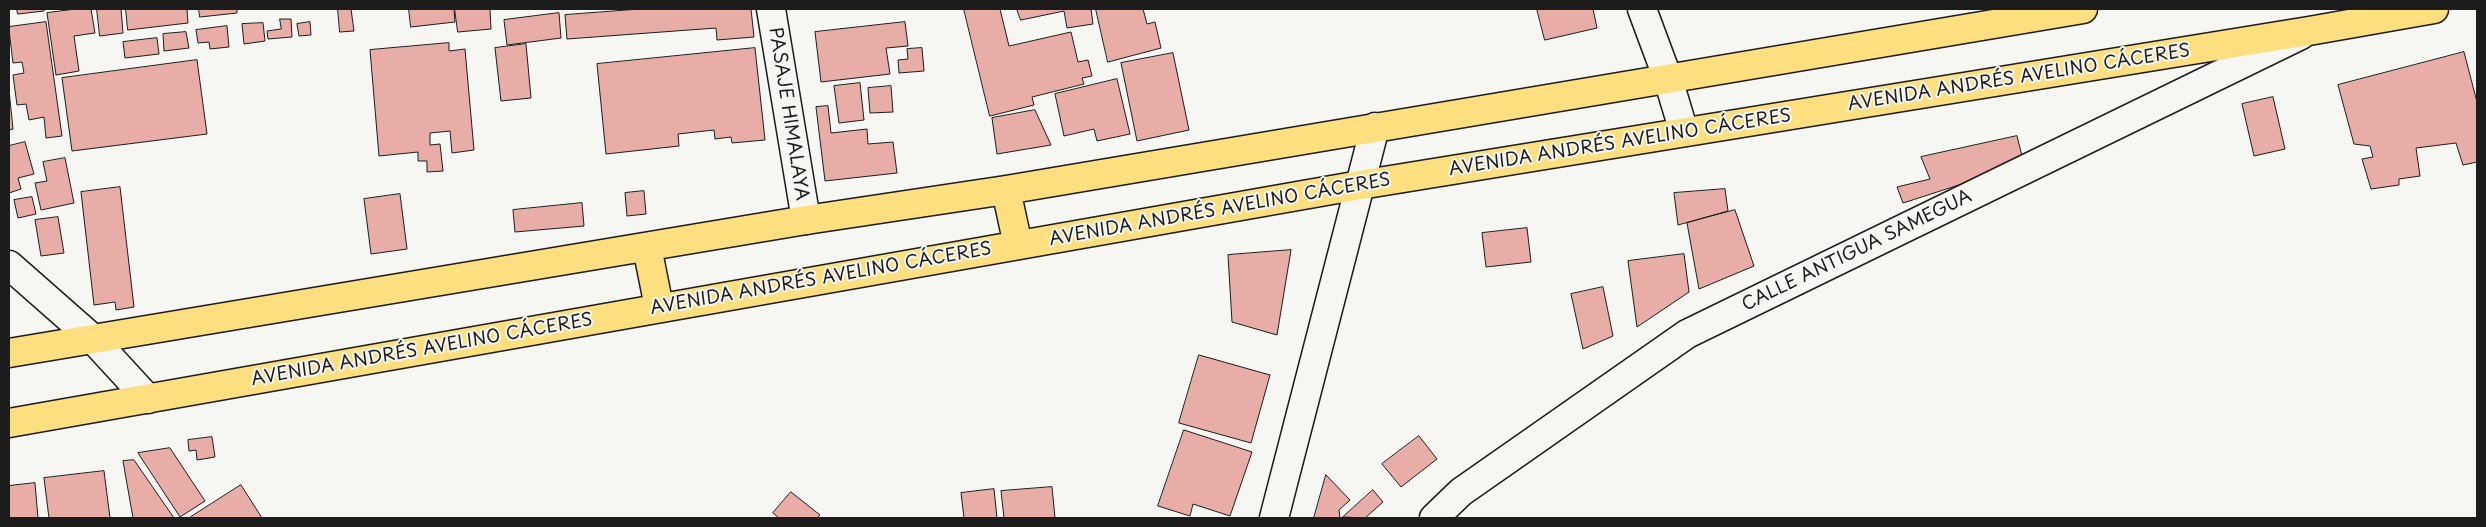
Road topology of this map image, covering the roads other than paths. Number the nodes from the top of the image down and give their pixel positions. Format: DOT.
graph roads {
  1 [pos="771,9"];
  2 [pos="1642,9"];
  3 [pos="2083,9"];
  4 [pos="2434,9"];
  5 [pos="2309,31"];
  6 [pos="1668,79"];
  7 [pos="1375,127"];
  8 [pos="1684,132"];
  9 [pos="1360,185"];
  10 [pos="1006,190"];
  11 [pos="806,220"];
  12 [pos="1018,245"];
  13 [pos="647,246"];
  14 [pos="9,265"];
  15 [pos="659,307"];
  16 [pos="92,338"];
  17 [pos="9,353"];
  18 [pos="148,399"];
  19 [pos="9,423"];
  20 [pos="1274,518"];
  21 [pos="1434,518"];
  1 -- 11 [label="street, PASAJE HIMALAYA"];
  2 -- 6 [label="street"];
  3 -- 6 [label="highway"];
  4 -- 5 [label="highway, AVENIDA ANDRÉS AVELINO CÁCERES"];
  5 -- 8 [label="highway, AVENIDA ANDRÉS AVELINO CÁCERES"];
  5 -- 21 [label="street, CALLE ANTIGUA SAMEGUA"];
  6 -- 7 [label="highway"];
  6 -- 8 [label="street"];
  7 -- 9 [label="street"];
  7 -- 10 [label="highway"];
  8 -- 9 [label="highway, AVENIDA ANDRÉS AVELINO CÁCERES"];
  9 -- 12 [label="highway, AVENIDA ANDRÉS AVELINO CÁCERES"];
  9 -- 20 [label="street"];
  10 -- 11 [label="highway"];
  10 -- 12 [label="highway"];
  11 -- 13 [label="highway"];
  12 -- 15 [label="highway, AVENIDA ANDRÉS AVELINO CÁCERES"];
  13 -- 15 [label="highway"];
  13 -- 16 [label="highway"];
  14 -- 16 [label="street"];
  15 -- 18 [label="highway, AVENIDA ANDRÉS AVELINO CÁCERES"];
  16 -- 17 [label="highway"];
  16 -- 18 [label="street"];
  18 -- 19 [label="highway, AVENIDA ANDRÉS AVELINO CÁCERES"];
}
